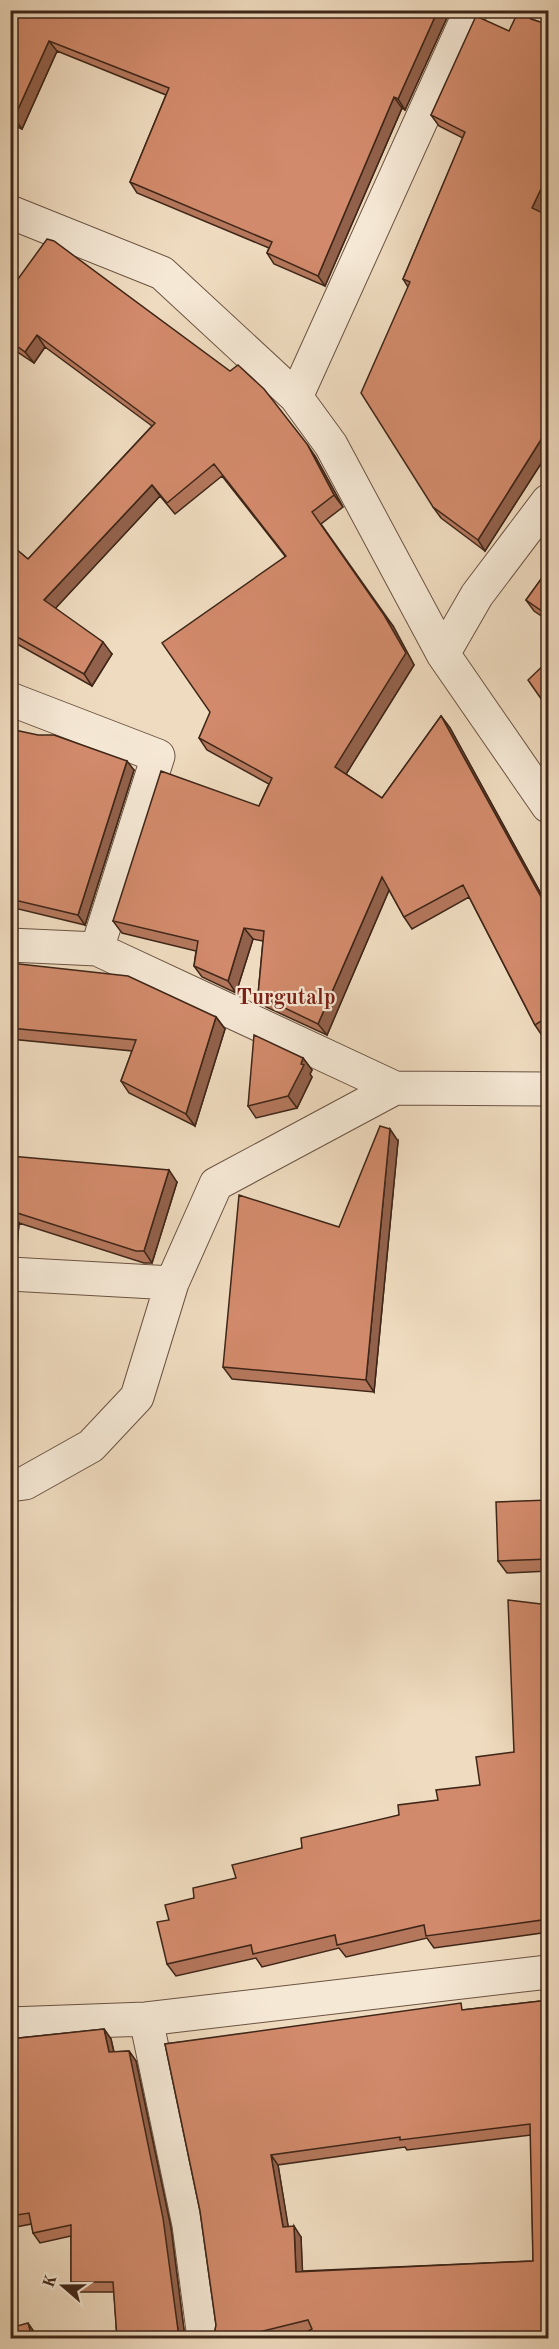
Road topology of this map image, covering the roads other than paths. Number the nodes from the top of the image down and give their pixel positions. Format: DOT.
graph roads {
  1 [pos="471,10"];
  2 [pos="541,10"];
  3 [pos="549,14"];
  4 [pos="10,212"];
  5 [pos="296,397"];
  6 [pos="549,501"];
  7 [pos="443,654"];
  8 [pos="10,699"];
  9 [pos="549,806"];
  10 [pos="10,945"];
  11 [pos="97,949"];
  12 [pos="395,1088"];
  13 [pos="549,1089"];
  14 [pos="10,1274"];
  15 [pos="172,1283"];
  16 [pos="10,1485"];
  17 [pos="549,1972"];
  18 [pos="146,2019"];
  19 [pos="10,2024"];
  20 [pos="204,2338"];
  1 -- 5 [label="street"];
  2 -- 3 [label="street"];
  4 -- 5 [label="street"];
  5 -- 7 [label="street"];
  6 -- 7 [label="street"];
  7 -- 9 [label="street"];
  8 -- 11 [label="street"];
  10 -- 11 [label="street"];
  11 -- 12 [label="street"];
  12 -- 13 [label="street"];
  12 -- 15 [label="street"];
  14 -- 15 [label="street"];
  15 -- 16 [label="street"];
  17 -- 18 [label="street"];
  18 -- 19 [label="street"];
  18 -- 20 [label="street"];
}
